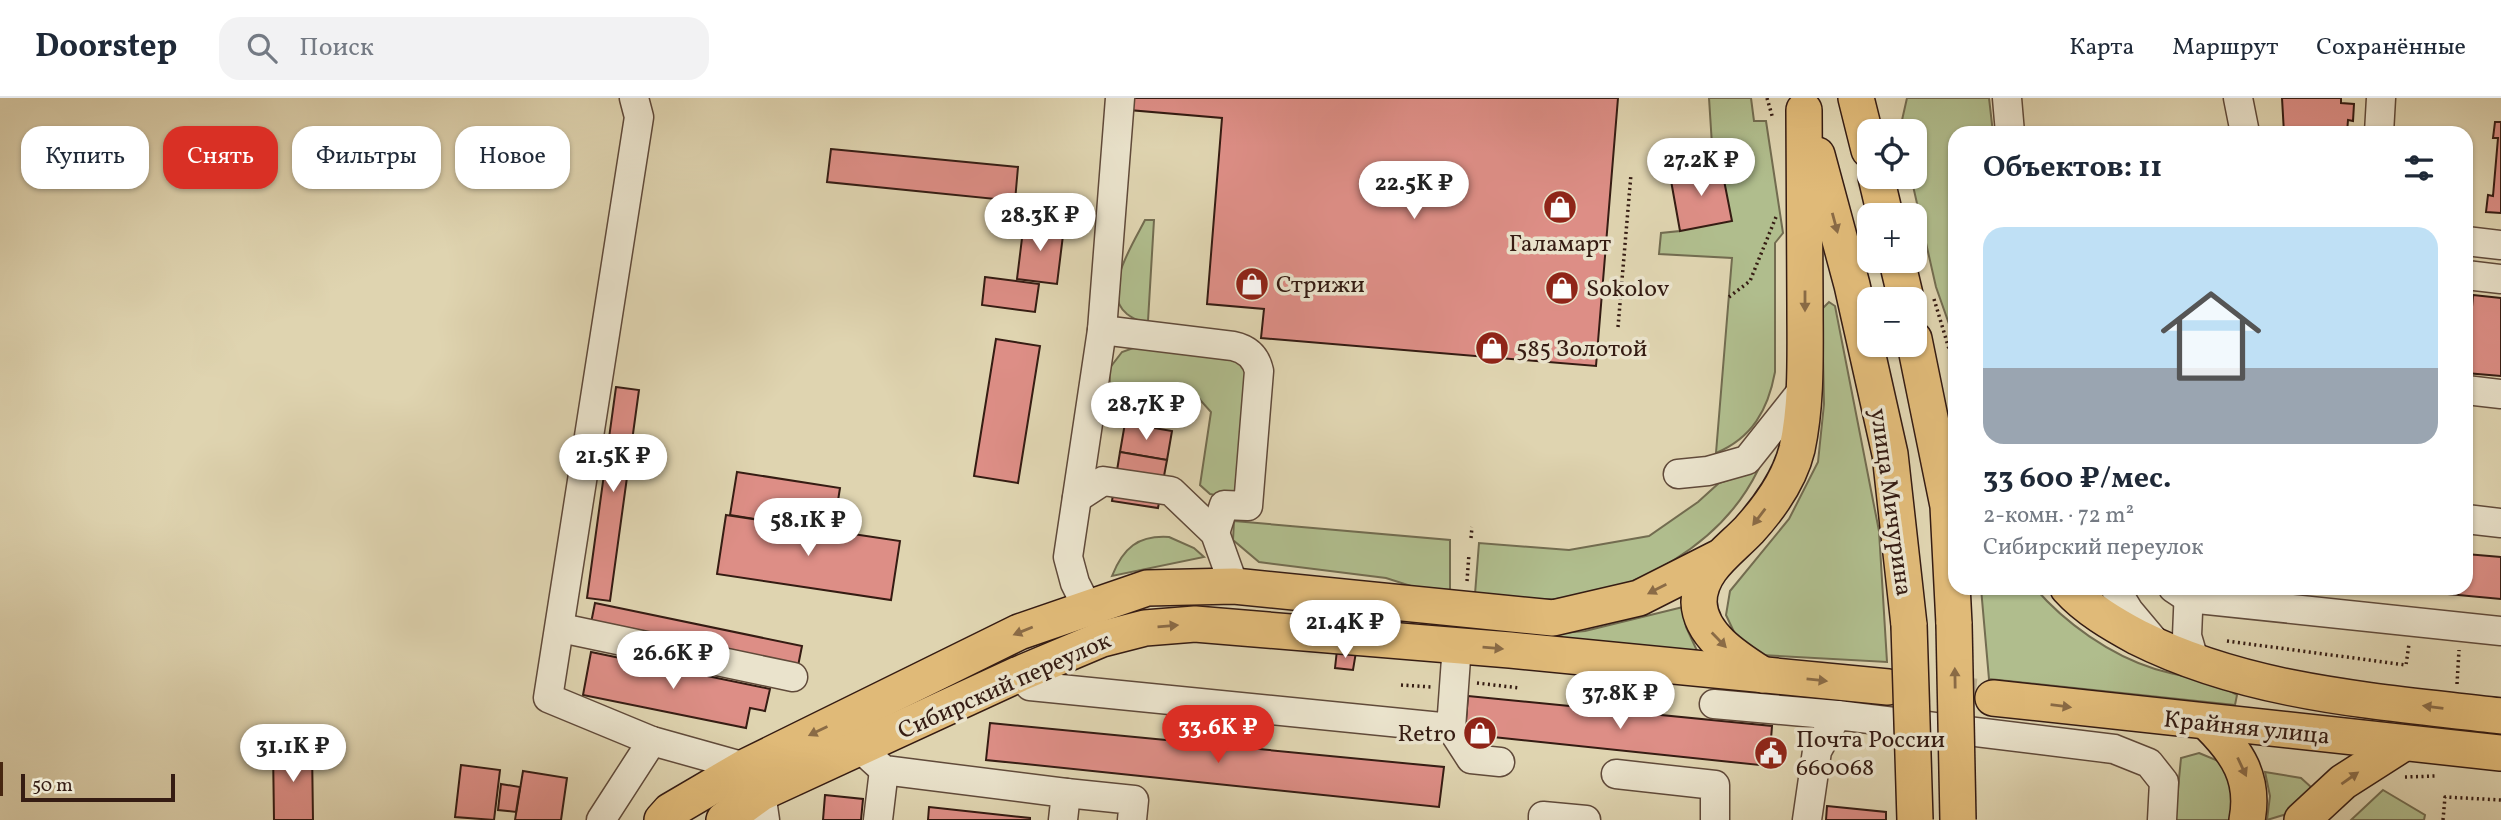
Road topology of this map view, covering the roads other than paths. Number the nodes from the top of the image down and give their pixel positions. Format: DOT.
graph roads {
  1 [pos="634,98"];
  2 [pos="1120,98"];
  3 [pos="2007,98"];
  4 [pos="2238,98"];
  5 [pos="2381,98"];
  6 [pos="1856,100"];
  7 [pos="1793,109"];
  8 [pos="1861,119"];
  9 [pos="2010,126"];
  10 [pos="2244,126"];
  11 [pos="2379,126"];
  12 [pos="2473,242"];
  13 [pos="2501,245"];
  14 [pos="2473,276"];
  15 [pos="2501,279"];
  16 [pos="1102,330"];
  17 [pos="1927,344"];
  18 [pos="1918,357"];
  19 [pos="1805,387"];
  20 [pos="2473,391"];
  21 [pos="1948,394"];
  22 [pos="2501,394"];
  23 [pos="1678,474"];
  24 [pos="1077,498"];
  25 [pos="1948,506"];
  26 [pos="2473,520"];
  27 [pos="2501,523"];
  28 [pos="1215,533"];
  29 [pos="1718,558"];
  30 [pos="1234,586"];
  31 [pos="1953,595"];
  32 [pos="2077,595"];
  33 [pos="2119,595"];
  34 [pos="2183,595"];
  35 [pos="2207,595"];
  36 [pos="1087,607"];
  37 [pos="561,628"];
  38 [pos="2501,631"];
  39 [pos="1102,639"];
  40 [pos="1457,645"];
  41 [pos="2181,649"];
  42 [pos="1019,674"];
  43 [pos="1763,675"];
  44 [pos="793,677"];
  45 [pos="1888,687"];
  46 [pos="1993,698"];
  47 [pos="1714,704"];
  48 [pos="1837,715"];
  49 [pos="2501,716"];
  50 [pos="2209,724"];
  51 [pos="1451,728"];
  52 [pos="652,741"];
  53 [pos="2404,743"];
  54 [pos="2501,753"];
  55 [pos="873,760"];
  56 [pos="1500,762"];
  57 [pos="1616,774"];
  58 [pos="757,793"];
  59 [pos="1065,806"];
  60 [pos="1801,818"];
  61 [pos="601,820"];
  62 [pos="662,820"];
  63 [pos="724,820"];
  64 [pos="878,820"];
  65 [pos="1132,820"];
  66 [pos="1543,820"];
  67 [pos="1586,820"];
  68 [pos="1715,820"];
  69 [pos="1915,820"];
  70 [pos="1958,820"];
  71 [pos="2162,820"];
  72 [pos="2247,820"];
  73 [pos="2302,820"];
  1 -- 37 [label="street"];
  2 -- 16 [label="street"];
  3 -- 9 [label="street"];
  4 -- 10 [label="street"];
  5 -- 11 [label="street"];
  6 -- 8 [label="main road"];
  7 -- 19 [label="main road, one-way"];
  7 -- 69 [label="main road, улица Мичурина, one-way, bridge"];
  12 -- 13 [label="street"];
  14 -- 15 [label="street"];
  16 -- 24 [label="street"];
  16 -- 28 [label="street"];
  17 -- 21 [label="main road"];
  25 -- 18 [label="main road, улица Мичурина, one-way, bridge"];
  19 -- 23 [label="street"];
  19 -- 29 [label="main road, one-way"];
  20 -- 22 [label="street"];
  24 -- 28 [label="street"];
  24 -- 36 [label="street"];
  26 -- 27 [label="street"];
  28 -- 30 [label="street"];
  29 -- 30 [label="main road, Сибирский переулок, one-way"];
  29 -- 43 [label="main road, one-way"];
  30 -- 36 [label="main road, Сибирский переулок"];
  70 -- 31 [label="main road, улица Мичурина, one-way, bridge"];
  32 -- 41 [label="main road, Крайняя улица"];
  33 -- 41 [label="street"];
  34 -- 41 [label="street"];
  35 -- 38 [label="street"];
  36 -- 39 [label="main road"];
  36 -- 58 [label="main road, Сибирский переулок, one-way"];
  37 -- 44 [label="street"];
  37 -- 52 [label="street"];
  39 -- 40 [label="main road, Сибирский переулок, one-way"];
  39 -- 42 [label="main road, Сибирский переулок"];
  40 -- 43 [label="main road, Сибирский переулок, one-way"];
  40 -- 51 [label="street"];
  49 -- 41 [label="main road, Крайняя улица, one-way"];
  42 -- 51 [label="street"];
  42 -- 55 [label="main road, Сибирский переулок"];
  43 -- 45 [label="main road, Сибирский переулок, one-way"];
  46 -- 50 [label="main road, Крайняя улица, one-way"];
  47 -- 48 [label="street"];
  48 -- 60 [label="street"];
  48 -- 71 [label="street"];
  50 -- 53 [label="main road, Крайняя улица"];
  50 -- 72 [label="main road, one-way"];
  51 -- 56 [label="street"];
  52 -- 58 [label="street"];
  52 -- 61 [label="street"];
  53 -- 54 [label="main road, Крайняя улица"];
  73 -- 53 [label="main road, one-way"];
  55 -- 58 [label="main road, Сибирский переулок"];
  55 -- 59 [label="street"];
  55 -- 64 [label="street"];
  57 -- 68 [label="street"];
  58 -- 62 [label="main road, Сибирский переулок"];
  58 -- 63 [label="main road, Сибирский переулок"];
  59 -- 65 [label="street"];
  66 -- 67 [label="street"];
}
